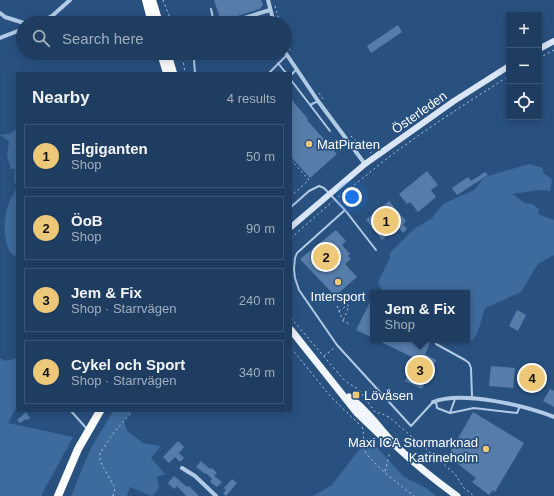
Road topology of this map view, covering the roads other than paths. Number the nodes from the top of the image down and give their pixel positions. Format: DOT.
graph roads {
  1 [pos="70,0"];
  2 [pos="146,0"];
  3 [pos="152,0"];
  4 [pos="268,0"];
  5 [pos="211,9"];
  6 [pos="270,10"];
  7 [pos="0,13"];
  8 [pos="52,16"];
  9 [pos="150,16"];
  10 [pos="157,16"];
  11 [pos="212,16"];
  12 [pos="251,16"];
  13 [pos="272,16"];
  14 [pos="16,20"];
  15 [pos="16,32"];
  16 [pos="0,38"];
  17 [pos="554,41"];
  18 [pos="541,48"];
  19 [pos="163,60"];
  20 [pos="169,60"];
  21 [pos="194,60"];
  22 [pos="281,60"];
  23 [pos="290,60"];
  24 [pos="278,63"];
  25 [pos="506,68"];
  26 [pos="297,70"];
  27 [pos="167,72"];
  28 [pos="173,72"];
  29 [pos="195,72"];
  30 [pos="270,72"];
  31 [pos="285,72"];
  32 [pos="292,74"];
  33 [pos="292,81"];
  34 [pos="318,101"];
  35 [pos="310,105"];
  36 [pos="330,131"];
  37 [pos="365,164"];
  38 [pos="329,194"];
  39 [pos="292,205"];
  40 [pos="345,210"];
  41 [pos="292,226"];
  42 [pos="376,250"];
  43 [pos="292,331"];
  44 [pos="436,344"];
  45 [pos="455,398"];
  46 [pos="472,399"];
  47 [pos="435,402"];
  48 [pos="520,406"];
  49 [pos="72,412"];
  50 [pos="99,412"];
  51 [pos="450,413"];
  52 [pos="554,417"];
  53 [pos="88,430"];
  54 [pos="182,468"];
  55 [pos="58,496"];
  56 [pos="216,496"];
  57 [pos="457,496"];
  1 -- 8 [label="street"];
  2 -- 9 [label="highway"];
  3 -- 10 [label="highway"];
  4 -- 6 [label="street"];
  5 -- 11 [label="lane"];
  6 -- 12 [label="street"];
  6 -- 13 [label="street"];
  7 -- 14 [label="street"];
  15 -- 16 [label="street"];
  17 -- 18 [label="street"];
  19 -- 27 [label="highway"];
  20 -- 28 [label="highway"];
  21 -- 29 [label="lane"];
  22 -- 24 [label="lane"];
  23 -- 26 [label="street"];
  24 -- 30 [label="lane"];
  24 -- 31 [label="lane"];
  25 -- 37 [label="street, Österleden"];
  26 -- 32 [label="lane"];
  26 -- 34 [label="street"];
  33 -- 35 [label="lane"];
  34 -- 35 [label="lane"];
  34 -- 37 [label="street"];
  35 -- 36 [label="lane"];
  37 -- 38 [label="street, Österleden"];
  38 -- 39 [label="lane"];
  38 -- 40 [label="lane"];
  38 -- 41 [label="street, Österleden"];
  40 -- 42 [label="lane"];
  40 -- 47 [label="lane"];
  43 -- 57 [label="main road"];
  44 -- 46 [label="lane"];
  45 -- 46 [label="street"];
  45 -- 47 [label="street"];
  45 -- 51 [label="lane"];
  46 -- 48 [label="street"];
  47 -- 51 [label="lane"];
  48 -- 51 [label="lane"];
  48 -- 52 [label="street"];
  49 -- 53 [label="lane"];
  50 -- 53 [label="highway"];
  53 -- 55 [label="highway"];
  54 -- 56 [label="street"];
}
